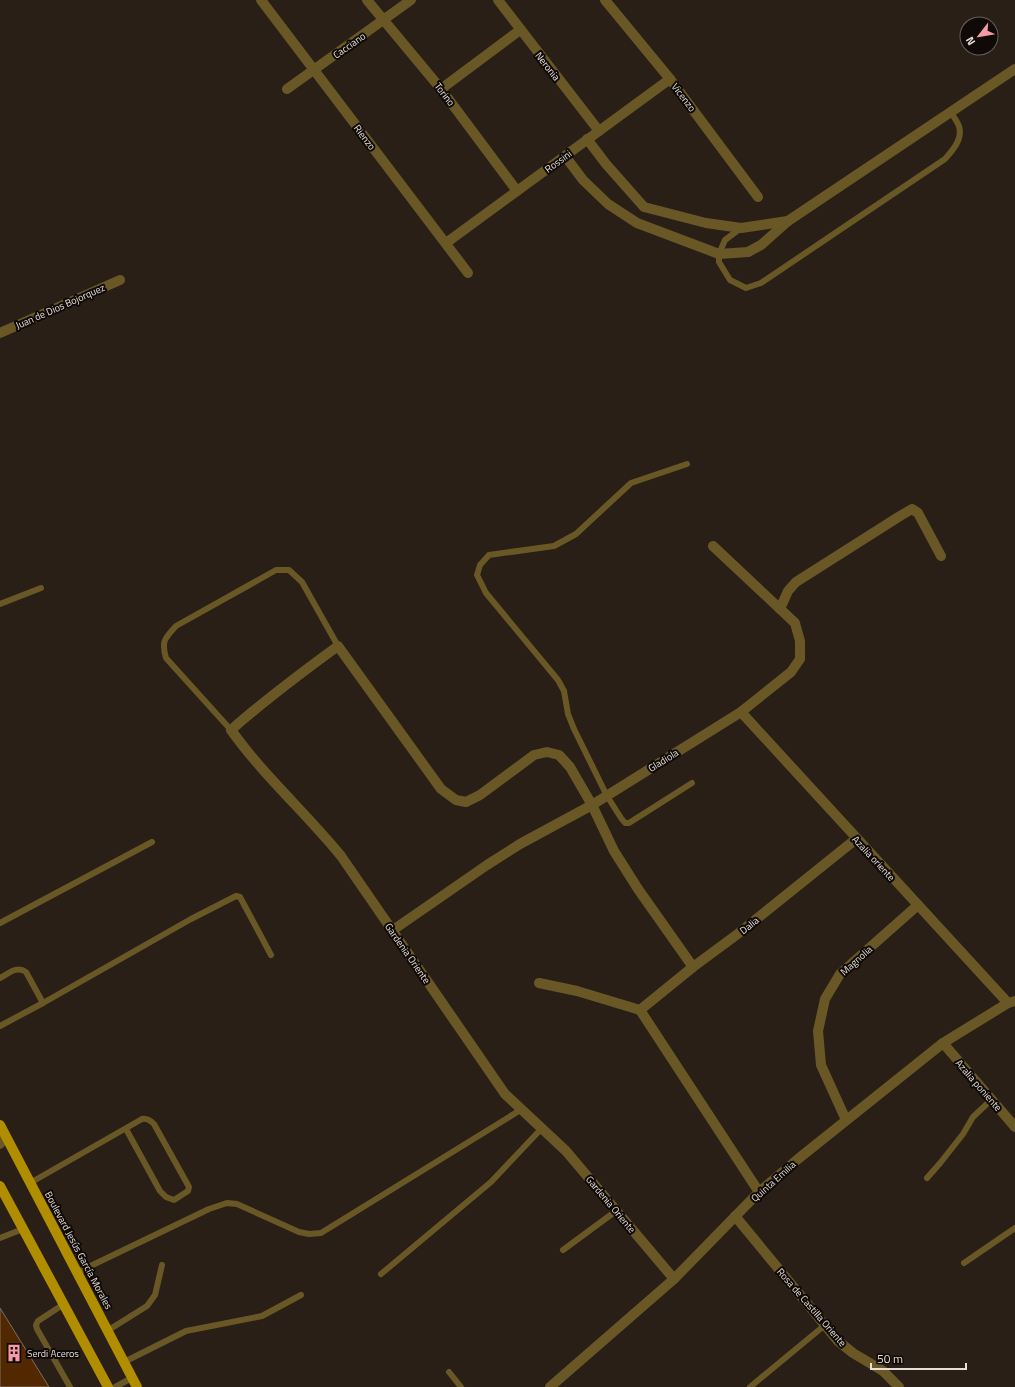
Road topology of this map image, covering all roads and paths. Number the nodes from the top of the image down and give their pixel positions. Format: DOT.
graph roads {
  1 [pos="261,0"];
  2 [pos="367,0"];
  3 [pos="411,0"];
  4 [pos="498,0"];
  5 [pos="606,0"];
  6 [pos="384,20"];
  7 [pos="520,30"];
  8 [pos="1015,69"];
  9 [pos="314,70"];
  10 [pos="670,79"];
  11 [pos="441,88"];
  12 [pos="287,89"];
  13 [pos="951,112"];
  14 [pos="598,131"];
  15 [pos="587,139"];
  16 [pos="565,156"];
  17 [pos="517,191"];
  18 [pos="758,197"];
  19 [pos="644,207"];
  20 [pos="788,221"];
  21 [pos="636,223"];
  22 [pos="741,228"];
  23 [pos="446,243"];
  24 [pos="718,254"];
  25 [pos="468,273"];
  26 [pos="120,280"];
  27 [pos="0,333"];
  28 [pos="687,464"];
  29 [pos="713,546"];
  30 [pos="941,556"];
  31 [pos="41,588"];
  32 [pos="0,604"];
  33 [pos="780,609"];
  34 [pos="338,646"];
  35 [pos="741,712"];
  36 [pos="231,730"];
  37 [pos="692,783"];
  38 [pos="607,796"];
  39 [pos="592,805"];
  40 [pos="856,839"];
  41 [pos="152,842"];
  42 [pos="918,906"];
  43 [pos="0,923"];
  44 [pos="393,930"];
  45 [pos="271,955"];
  46 [pos="693,967"];
  47 [pos="0,978"];
  48 [pos="539,983"];
  49 [pos="1011,1002"];
  50 [pos="43,1003"];
  51 [pos="640,1010"];
  52 [pos="0,1026"];
  53 [pos="943,1043"];
  54 [pos="991,1100"];
  55 [pos="522,1109"];
  56 [pos="846,1120"];
  57 [pos="0,1126"];
  58 [pos="542,1128"];
  59 [pos="1015,1128"];
  60 [pos="126,1129"];
  61 [pos="0,1144"];
  62 [pos="926,1178"];
  63 [pos="30,1183"];
  64 [pos="0,1186"];
  65 [pos="759,1192"];
  66 [pos="616,1211"];
  67 [pos="735,1216"];
  68 [pos="1015,1228"];
  69 [pos="23,1229"];
  70 [pos="0,1238"];
  71 [pos="563,1250"];
  72 [pos="964,1263"];
  73 [pos="162,1265"];
  74 [pos="78,1272"];
  75 [pos="381,1274"];
  76 [pos="674,1279"];
  77 [pos="301,1295"];
  78 [pos="64,1304"];
  79 [pos="825,1325"];
  80 [pos="107,1331"];
  81 [pos="124,1362"];
  82 [pos="450,1372"];
  83 [pos="132,1378"];
  84 [pos="70,1387"];
  85 [pos="108,1387"];
  86 [pos="115,1387"];
  87 [pos="137,1387"];
  88 [pos="461,1387"];
  89 [pos="550,1387"];
  90 [pos="750,1387"];
  91 [pos="899,1387"];
  1 -- 9 [label="street, Rienzo"];
  2 -- 6 [label="street, Torino"];
  3 -- 6 [label="street, Cacciano"];
  4 -- 7 [label="street, Neronia"];
  5 -- 10 [label="street, Vicenzo"];
  6 -- 9 [label="street, Cacciano"];
  6 -- 11 [label="street, Torino"];
  7 -- 11 [label="street"];
  7 -- 14 [label="street, Neronia"];
  8 -- 13 [label="street"];
  9 -- 12 [label="street, Cacciano"];
  9 -- 23 [label="street, Rienzo"];
  10 -- 14 [label="street, Rossini"];
  10 -- 18 [label="street, Vicenzo"];
  11 -- 17 [label="street, Torino"];
  13 -- 20 [label="street"];
  13 -- 24 [label="lane"];
  14 -- 15 [label="street, Rossini"];
  15 -- 16 [label="street, Rossini"];
  15 -- 19 [label="street"];
  16 -- 17 [label="street, Rossini"];
  16 -- 21 [label="street"];
  17 -- 23 [label="street, Rossini"];
  19 -- 21 [label="street"];
  19 -- 22 [label="street"];
  20 -- 22 [label="street"];
  20 -- 24 [label="street"];
  21 -- 24 [label="street"];
  22 -- 24 [label="lane"];
  23 -- 25 [label="street, Rienzo"];
  26 -- 27 [label="street, Juan de Dios Bojorquez"];
  28 -- 38 [label="lane"];
  29 -- 33 [label="street, Gladiola"];
  30 -- 33 [label="street"];
  31 -- 32 [label="lane"];
  33 -- 35 [label="street, Gladiola"];
  34 -- 36 [label="street"];
  34 -- 36 [label="lane"];
  34 -- 39 [label="street"];
  35 -- 38 [label="street, Gladiola"];
  35 -- 40 [label="street, Azalia oriente"];
  36 -- 44 [label="street, Gardenia Oriente"];
  37 -- 38 [label="lane"];
  38 -- 39 [label="street, Gladiola"];
  39 -- 44 [label="street, Gladiola"];
  39 -- 46 [label="street"];
  40 -- 42 [label="street, Azalia oriente"];
  40 -- 46 [label="street, Dalia"];
  41 -- 43 [label="lane"];
  42 -- 49 [label="street, Azalia oriente"];
  42 -- 56 [label="street, Magnolia"];
  44 -- 55 [label="street, Gardenia Oriente"];
  45 -- 50 [label="lane"];
  46 -- 51 [label="street, Dalia"];
  47 -- 50 [label="lane"];
  48 -- 51 [label="street"];
  49 -- 53 [label="street, Quinta Emilia"];
  50 -- 52 [label="lane"];
  51 -- 65 [label="street"];
  53 -- 54 [label="street, Azalia poniente"];
  53 -- 56 [label="street, Quinta Emilia"];
  54 -- 59 [label="street, Azalia poniente"];
  54 -- 62 [label="lane"];
  55 -- 58 [label="street, Gardenia Oriente"];
  55 -- 74 [label="lane"];
  56 -- 65 [label="street, Quinta Emilia"];
  57 -- 61 [label="street"];
  57 -- 63 [label="main road, Boulevard Jesús García Morales"];
  58 -- 66 [label="street, Gardenia Oriente"];
  58 -- 75 [label="lane"];
  60 -- 60 [label="lane"];
  60 -- 63 [label="lane"];
  63 -- 74 [label="main road, Boulevard Jesús García Morales"];
  64 -- 69 [label="main road"];
  65 -- 67 [label="street, Quinta Emilia"];
  66 -- 71 [label="lane"];
  66 -- 76 [label="street, Gardenia Oriente"];
  67 -- 76 [label="street, Quinta Emilia"];
  67 -- 79 [label="street, Rosa de Castilla Oriente"];
  68 -- 72 [label="lane"];
  69 -- 70 [label="lane"];
  69 -- 78 [label="main road"];
  73 -- 80 [label="lane"];
  74 -- 80 [label="main road, Boulevard Jesús García Morales"];
  76 -- 89 [label="street, Quinta Emilia"];
  77 -- 81 [label="lane"];
  78 -- 84 [label="lane"];
  78 -- 85 [label="main road"];
  79 -- 90 [label="lane"];
  79 -- 91 [label="street, Rosa de Castilla Oriente"];
  80 -- 81 [label="main road, Boulevard Jesús García Morales"];
  81 -- 83 [label="main road, Boulevard Jesús García Morales"];
  82 -- 88 [label="lane"];
  83 -- 86 [label="lane"];
  83 -- 87 [label="main road, Boulevard Jesús García Morales"];
}
